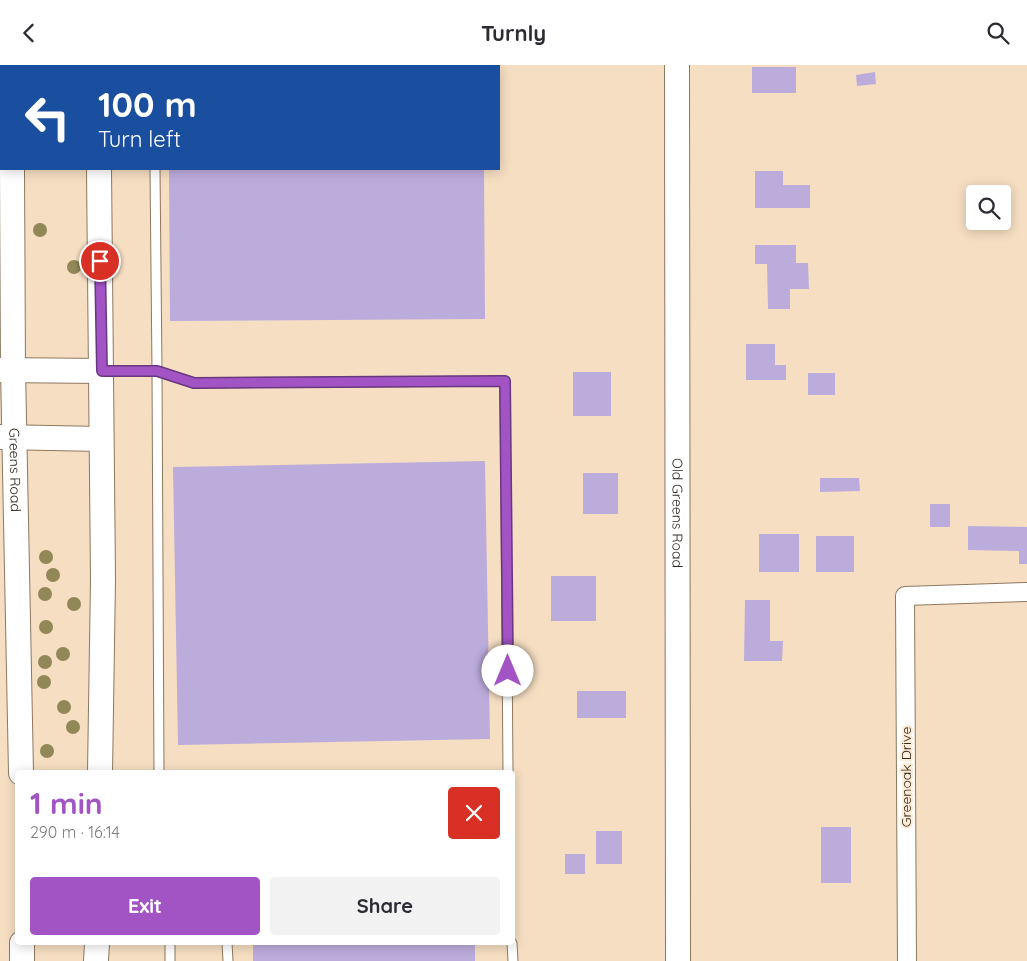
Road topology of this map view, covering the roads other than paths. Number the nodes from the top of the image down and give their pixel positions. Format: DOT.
graph roads {
  1 [pos="677,65"];
  2 [pos="12,170"];
  3 [pos="99,170"];
  4 [pos="155,170"];
  5 [pos="6,370"];
  6 [pos="102,371"];
  7 [pos="157,371"];
  8 [pos="7,437"];
  9 [pos="101,439"];
  10 [pos="1027,592"];
  11 [pos="21,770"];
  12 [pos="100,770"];
  13 [pos="159,770"];
  14 [pos="508,770"];
  15 [pos="22,945"];
  16 [pos="97,945"];
  17 [pos="170,945"];
  18 [pos="227,945"];
  19 [pos="512,945"];
  20 [pos="22,961"];
  21 [pos="96,961"];
  22 [pos="170,961"];
  23 [pos="228,961"];
  24 [pos="513,961"];
  25 [pos="678,961"];
  26 [pos="907,961"];
  1 -- 25 [label="main road, Old Greens Road"];
  2 -- 5 [label="main road, Greens Road"];
  3 -- 6 [label="main road"];
  4 -- 7 [label="lane"];
  5 -- 6 [label="main road"];
  5 -- 8 [label="main road, Greens Road"];
  6 -- 7 [label="lane"];
  6 -- 9 [label="main road"];
  7 -- 13 [label="lane"];
  7 -- 14 [label="lane"];
  8 -- 9 [label="main road"];
  8 -- 11 [label="main road, Greens Road"];
  9 -- 12 [label="main road"];
  10 -- 26 [label="street, Greenoak Drive"];
  15 -- 20 [label="main road"];
  16 -- 21 [label="main road"];
  17 -- 22 [label="lane"];
  18 -- 23 [label="lane"];
  19 -- 24 [label="lane"];
}
